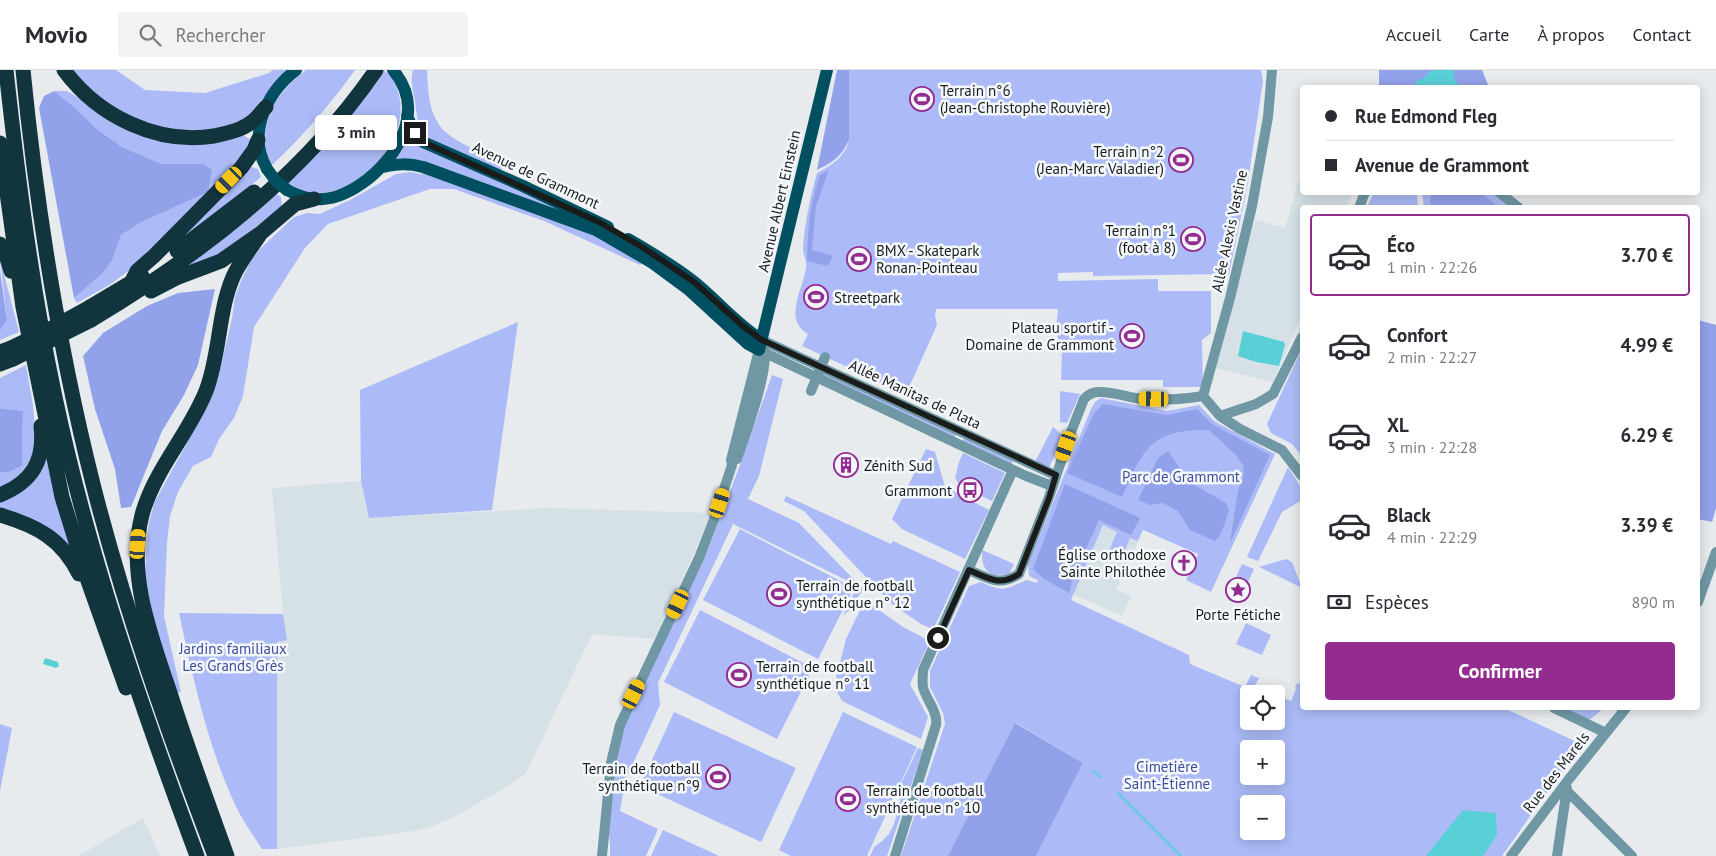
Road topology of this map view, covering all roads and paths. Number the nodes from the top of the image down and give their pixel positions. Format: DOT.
graph roads {
  1 [pos="6,70"];
  2 [pos="22,70"];
  3 [pos="64,70"];
  4 [pos="296,70"];
  5 [pos="364,70"];
  6 [pos="376,70"];
  7 [pos="393,70"];
  8 [pos="406,70"];
  9 [pos="827,70"];
  10 [pos="1272,70"];
  11 [pos="404,87"];
  12 [pos="266,107"];
  13 [pos="408,116"];
  14 [pos="258,140"];
  15 [pos="0,143"];
  16 [pos="382,167"];
  17 [pos="1503,195"];
  18 [pos="314,199"];
  19 [pos="1515,205"];
  20 [pos="261,233"];
  21 [pos="0,244"];
  22 [pos="655,260"];
  23 [pos="131,283"];
  24 [pos="24,307"];
  25 [pos="111,308"];
  26 [pos="91,314"];
  27 [pos="767,320"];
  28 [pos="744,327"];
  29 [pos="1300,341"];
  30 [pos="762,348"];
  31 [pos="4,359"];
  32 [pos="823,362"];
  33 [pos="816,378"];
  34 [pos="39,385"];
  35 [pos="811,392"];
  36 [pos="1204,396"];
  37 [pos="1220,416"];
  38 [pos="1013,470"];
  39 [pos="1300,473"];
  40 [pos="1056,475"];
  41 [pos="1052,486"];
  42 [pos="0,495"];
  43 [pos="0,515"];
  44 [pos="1716,552"];
  45 [pos="969,570"];
  46 [pos="1700,596"];
  47 [pos="102,623"];
  48 [pos="1558,710"];
  49 [pos="1624,710"];
  50 [pos="1606,733"];
  51 [pos="153,739"];
  52 [pos="1569,779"];
  53 [pos="1567,791"];
  54 [pos="197,856"];
  55 [pos="215,856"];
  56 [pos="227,856"];
  57 [pos="602,856"];
  58 [pos="895,856"];
  59 [pos="1511,856"];
  60 [pos="1557,856"];
  61 [pos="1632,856"];
  1 -- 51 [label="highway"];
  2 -- 55 [label="highway"];
  3 -- 12 [label="highway"];
  4 -- 12 [label="main road"];
  5 -- 23 [label="highway"];
  6 -- 25 [label="highway"];
  7 -- 11 [label="main road"];
  8 -- 11 [label="main road"];
  9 -- 27 [label="main road, Avenue Albert Einstein"];
  10 -- 36 [label="street, Allée Alexis Vastine"];
  11 -- 13 [label="main road"];
  12 -- 14 [label="main road"];
  13 -- 16 [label="main road"];
  13 -- 22 [label="main road, Avenue de Grammont"];
  14 -- 18 [label="main road, bridge"];
  14 -- 23 [label="highway"];
  15 -- 24 [label="highway"];
  16 -- 18 [label="main road"];
  16 -- 22 [label="main road, Avenue de Grammont"];
  17 -- 19 [label="street"];
  18 -- 20 [label="highway"];
  20 -- 25 [label="highway"];
  20 -- 56 [label="highway"];
  21 -- 24 [label="highway"];
  22 -- 28 [label="main road, Avenue de Grammont"];
  22 -- 30 [label="main road, Avenue de Grammont"];
  23 -- 26 [label="highway"];
  24 -- 34 [label="highway"];
  25 -- 26 [label="highway"];
  26 -- 31 [label="highway, bridge"];
  27 -- 28 [label="main road"];
  27 -- 30 [label="main road, Avenue Albert Einstein"];
  28 -- 30 [label="main road, Avenue de Grammont"];
  29 -- 37 [label="street"];
  30 -- 32 [label="street, Allée Manitas de Plata"];
  30 -- 33 [label="street, Allée Manitas de Plata"];
  30 -- 57 [label="street, Avenue Albert Einstein"];
  32 -- 33 [label="street"];
  32 -- 40 [label="street, Allée Manitas de Plata"];
  33 -- 35 [label="street"];
  33 -- 38 [label="street, Allée Manitas de Plata"];
  34 -- 42 [label="highway"];
  34 -- 47 [label="highway"];
  36 -- 37 [label="street"];
  36 -- 40 [label="street"];
  37 -- 39 [label="street"];
  38 -- 41 [label="street, Allée Manitas de Plata"];
  38 -- 45 [label="street"];
  40 -- 41 [label="street"];
  41 -- 45 [label="street"];
  43 -- 47 [label="highway"];
  44 -- 46 [label="street"];
  45 -- 58 [label="street"];
  47 -- 51 [label="highway"];
  48 -- 50 [label="street"];
  49 -- 50 [label="street, Rue des Marels"];
  50 -- 52 [label="street, Rue des Marels"];
  51 -- 54 [label="highway"];
  52 -- 53 [label="street"];
  52 -- 59 [label="street, Rue des Marels"];
  53 -- 60 [label="street"];
  53 -- 61 [label="street"];
}
